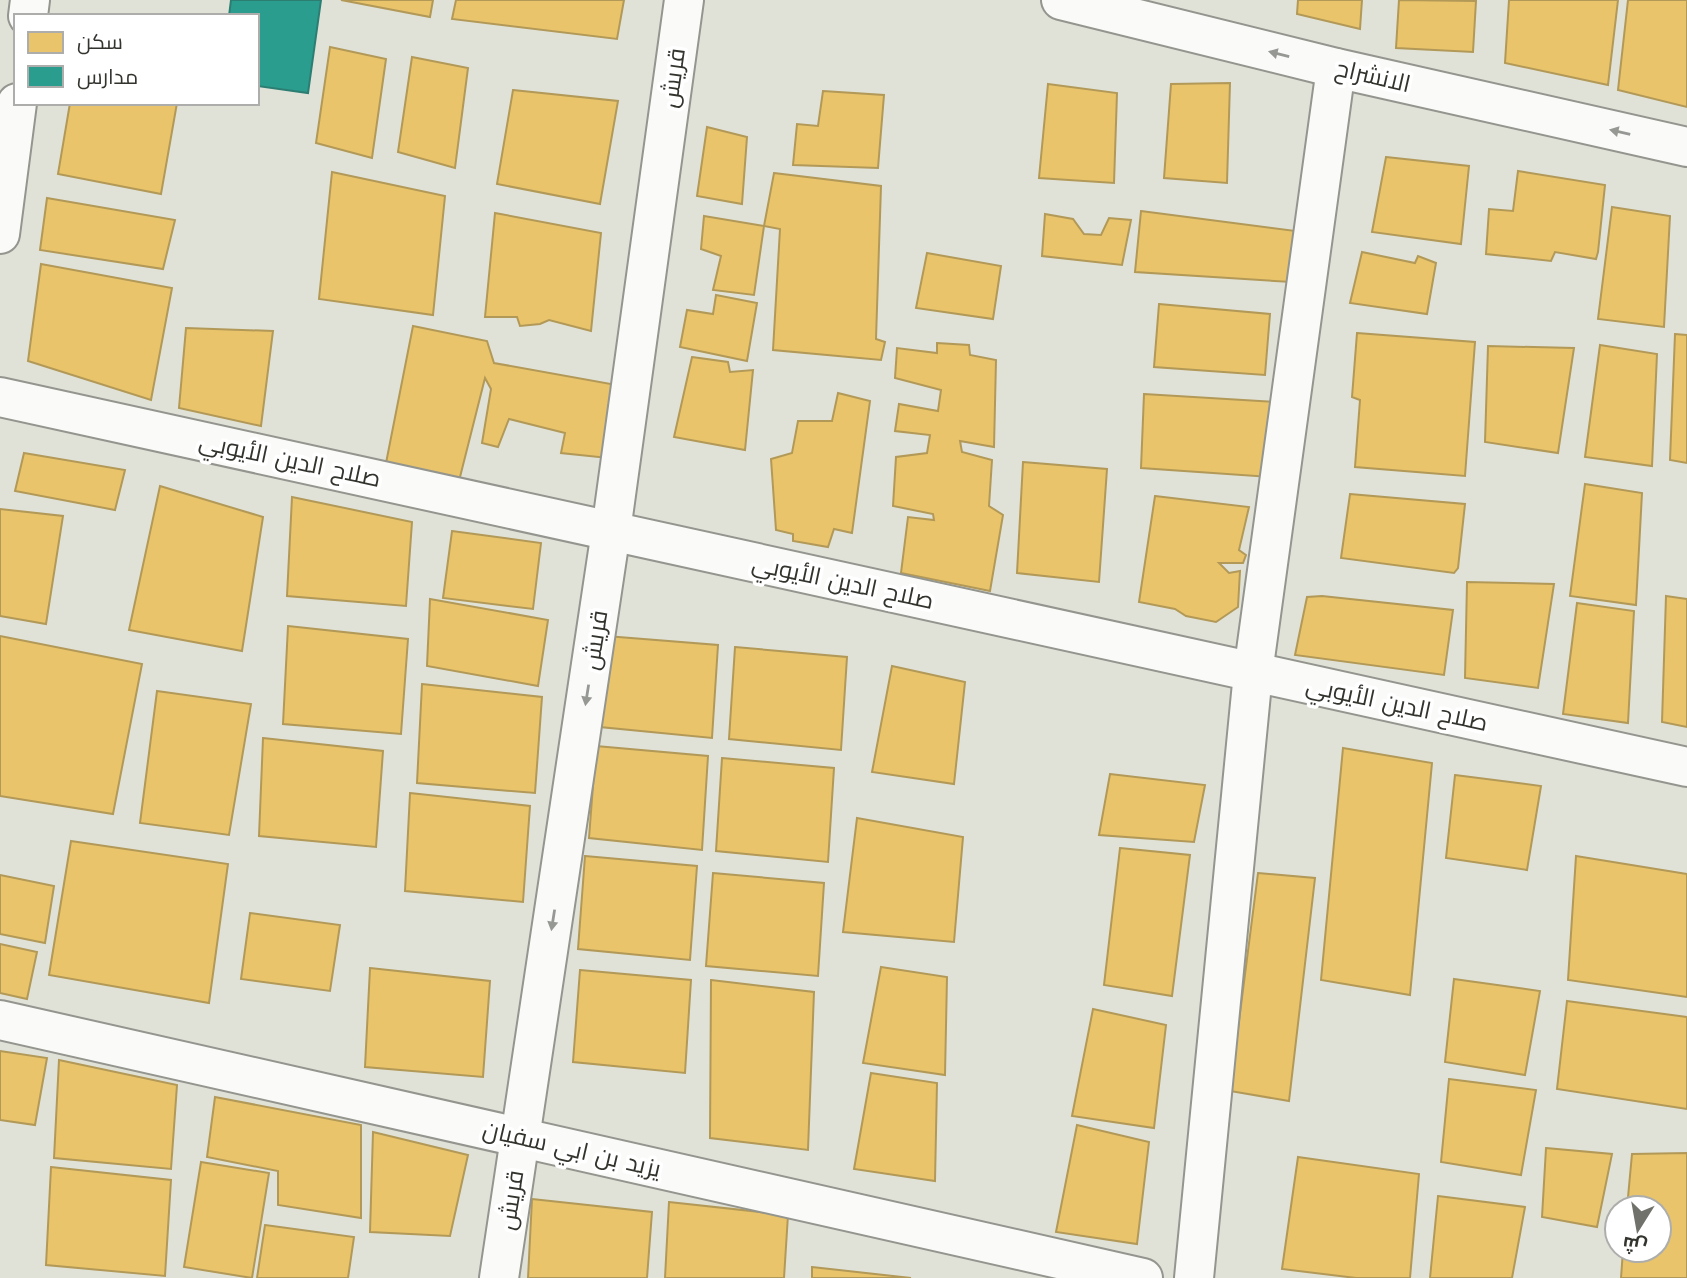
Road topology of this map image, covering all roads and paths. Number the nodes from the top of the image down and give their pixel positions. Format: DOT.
graph roads {
  1 [pos="684,0"];
  2 [pos="1061,0"];
  3 [pos="1336,68"];
  4 [pos="17,105"];
  5 [pos="1687,147"];
  6 [pos="0,234"];
  7 [pos="0,397"];
  8 [pos="611,531"];
  9 [pos="1253,673"];
  10 [pos="1687,767"];
  11 [pos="0,1020"];
  12 [pos="520,1137"];
  13 [pos="499,1278"];
  14 [pos="1143,1278"];
  15 [pos="1194,1278"];
  1 -- 8 [label="street, قريش"];
  3 -- 2 [label="street, الانشراح, one-way"];
  5 -- 3 [label="street, الانشراح, one-way"];
  3 -- 9 [label="street"];
  4 -- 6 [label="street"];
  7 -- 8 [label="street, صلاح الدين الأيوبي"];
  8 -- 9 [label="street, صلاح الدين الأيوبي"];
  8 -- 12 [label="street, قريش, one-way"];
  9 -- 10 [label="street, صلاح الدين الأيوبي"];
  9 -- 15 [label="street"];
  11 -- 12 [label="street, يزيد بن ابي سفيان"];
  12 -- 13 [label="street, قريش"];
  12 -- 14 [label="street, يزيد بن ابي سفيان"];
}
